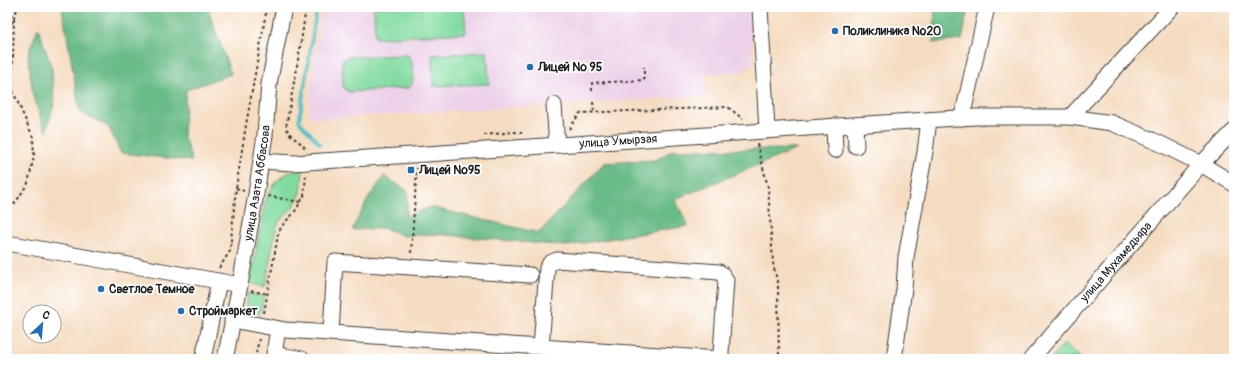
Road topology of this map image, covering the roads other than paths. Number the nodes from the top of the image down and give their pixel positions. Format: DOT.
graph roads {
  1 [pos="284,7"];
  2 [pos="760,7"];
  3 [pos="987,7"];
  4 [pos="1172,7"];
  5 [pos="554,105"];
  6 [pos="1070,117"];
  7 [pos="969,118"];
  8 [pos="929,120"];
  9 [pos="855,125"];
  10 [pos="834,126"];
  11 [pos="760,131"];
  12 [pos="1234,131"];
  13 [pos="557,145"];
  14 [pos="856,146"];
  15 [pos="835,150"];
  16 [pos="261,161"];
  17 [pos="1201,164"];
  18 [pos="1234,184"];
  19 [pos="7,243"];
  20 [pos="530,275"];
  21 [pos="217,281"];
  22 [pos="240,285"];
  23 [pos="232,320"];
  24 [pos="278,329"];
  25 [pos="331,333"];
  26 [pos="541,347"];
  27 [pos="273,356"];
  28 [pos="203,359"];
  29 [pos="225,359"];
  30 [pos="302,359"];
  31 [pos="720,359"];
  32 [pos="894,359"];
  33 [pos="1031,359"];
  1 -- 16 [label="street, улица Азата Аббасова"];
  2 -- 11 [label="street"];
  3 -- 7 [label="street"];
  4 -- 6 [label="street"];
  5 -- 13 [label="street"];
  6 -- 7 [label="street"];
  6 -- 17 [label="street"];
  7 -- 8 [label="street, улица Умырзая"];
  8 -- 9 [label="street, улица Умырзая"];
  8 -- 32 [label="street"];
  9 -- 10 [label="street, улица Умырзая"];
  9 -- 14 [label="street"];
  10 -- 11 [label="street, улица Умырзая"];
  10 -- 15 [label="street"];
  11 -- 13 [label="street, улица Умырзая"];
  12 -- 17 [label="street, улица Мухамедьяра"];
  13 -- 16 [label="street, улица Умырзая"];
  16 -- 22 [label="street, улица Азата Аббасова"];
  17 -- 18 [label="street"];
  17 -- 33 [label="street, улица Мухамедьяра"];
  19 -- 21 [label="street"];
  20 -- 25 [label="street"];
  21 -- 22 [label="street"];
  21 -- 28 [label="street"];
  22 -- 23 [label="street, улица Азата Аббасова"];
  23 -- 24 [label="street"];
  23 -- 29 [label="street, улица Азата Аббасова"];
  24 -- 25 [label="street"];
  24 -- 27 [label="street"];
  25 -- 26 [label="street"];
  26 -- 31 [label="street"];
  26 -- 31 [label="street"];
  27 -- 30 [label="street"];
}
